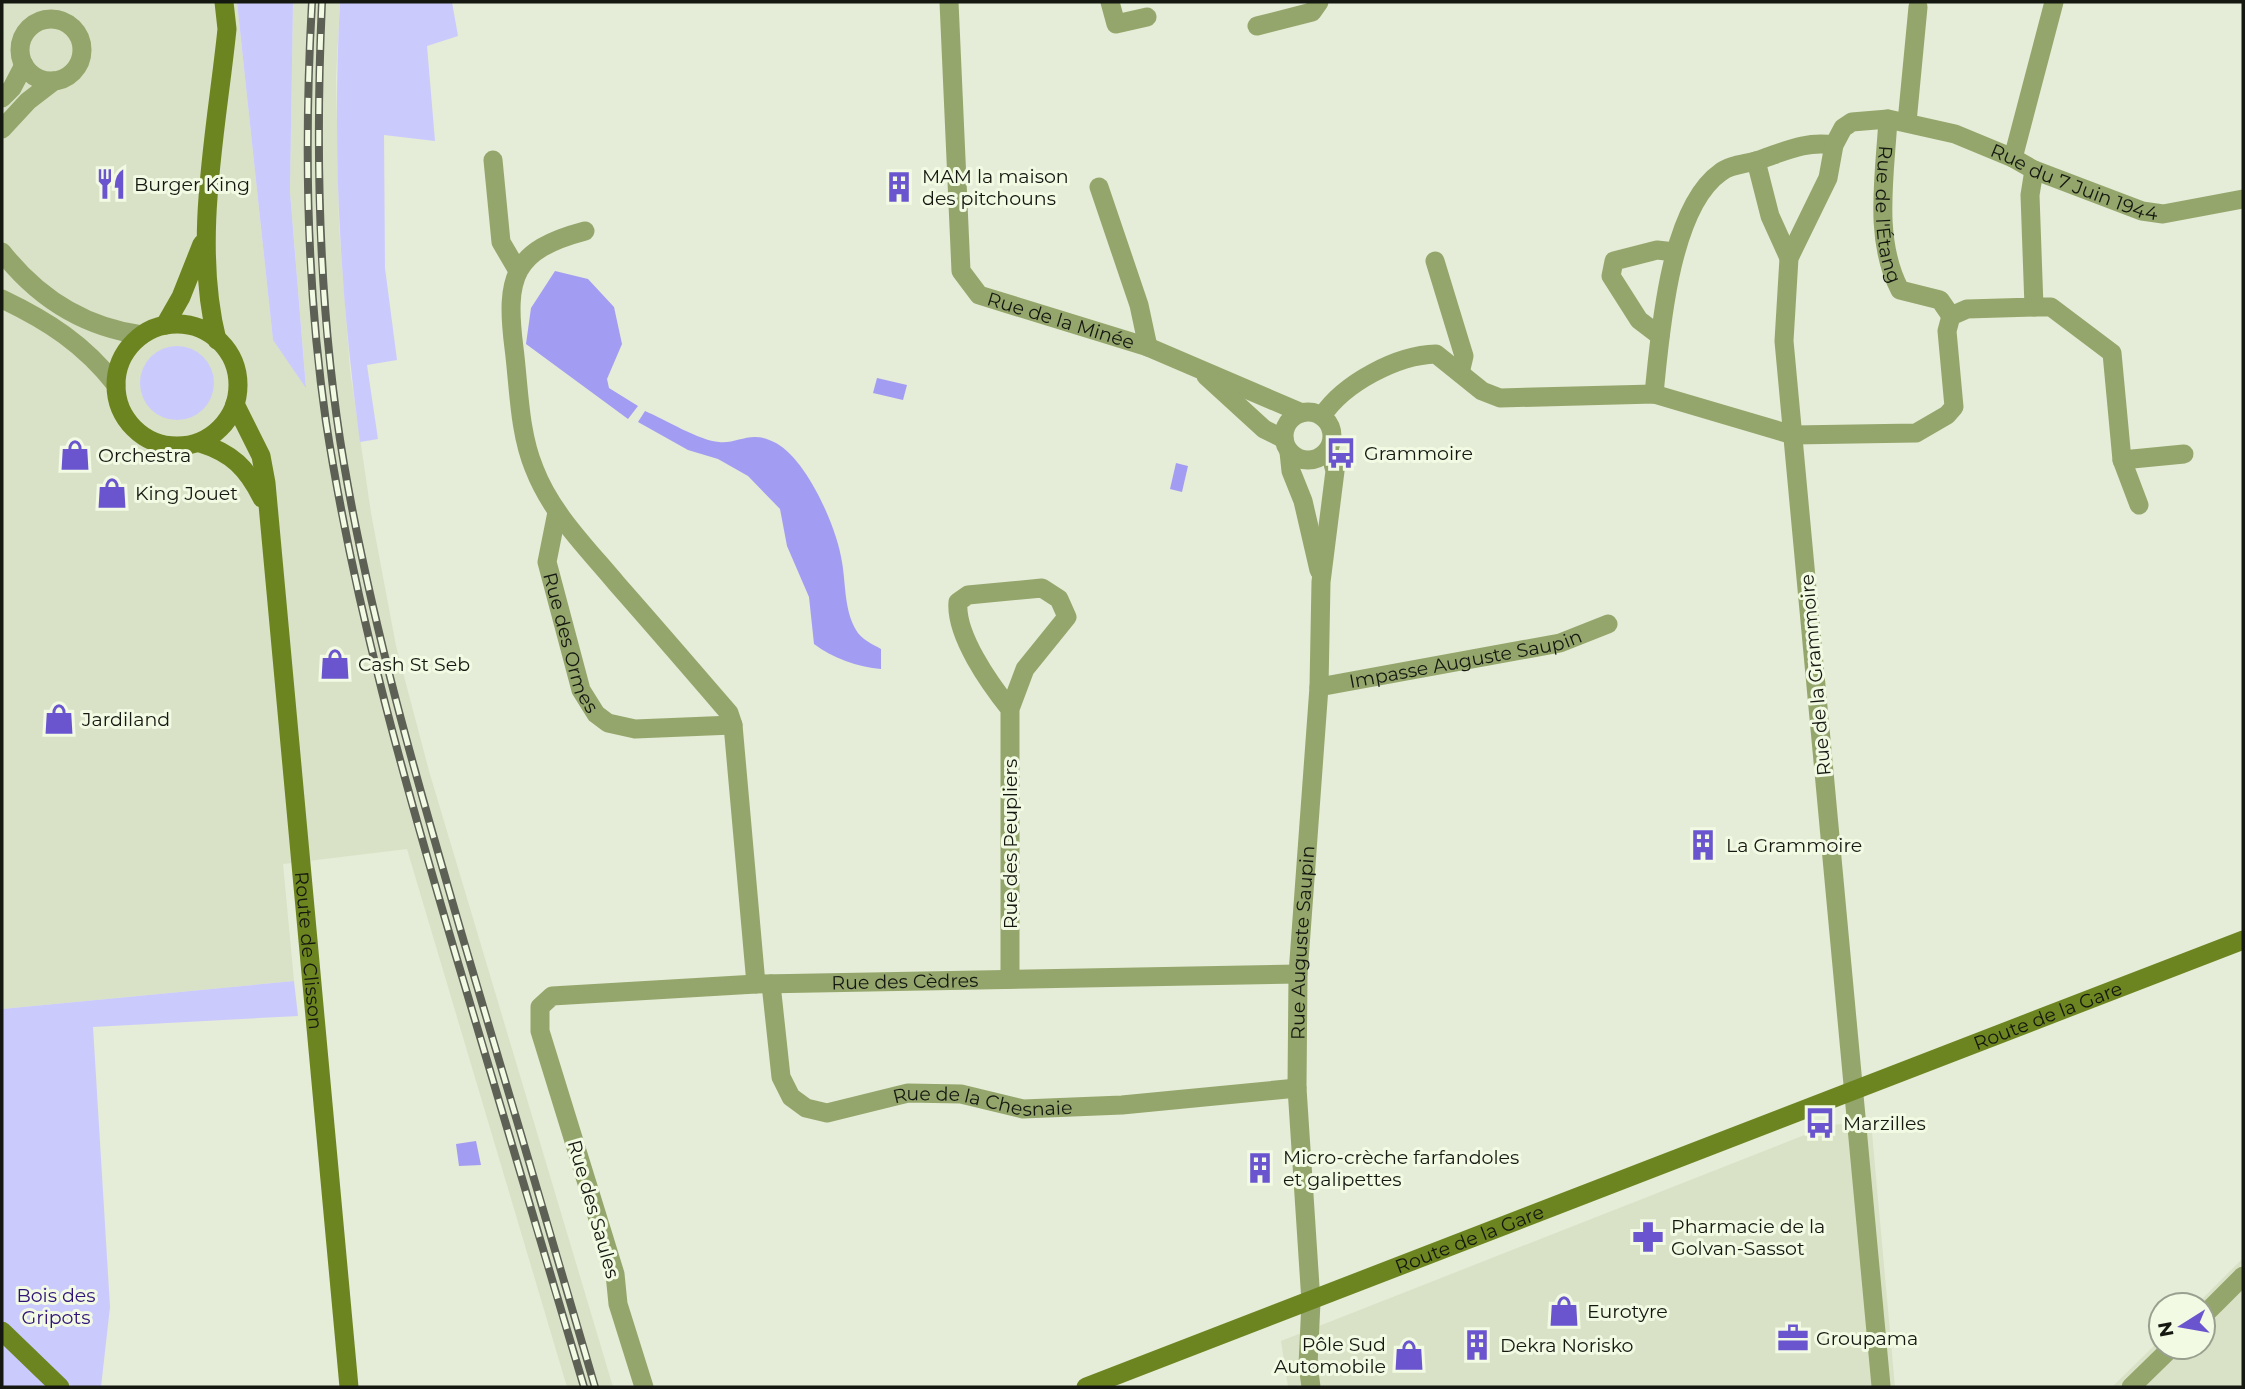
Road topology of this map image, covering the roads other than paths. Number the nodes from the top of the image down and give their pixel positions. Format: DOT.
graph roads {
  1 [pos="224,2"];
  2 [pos="948,2"];
  3 [pos="1110,2"];
  4 [pos="1319,2"];
  5 [pos="2054,2"];
  6 [pos="1919,7"];
  7 [pos="1147,17"];
  8 [pos="1257,26"];
  9 [pos="24,65"];
  10 [pos="54,81"];
  11 [pos="2,99"];
  12 [pos="1898,121"];
  13 [pos="2,129"];
  14 [pos="1834,145"];
  15 [pos="2013,158"];
  16 [pos="493,160"];
  17 [pos="1756,161"];
  18 [pos="2034,170"];
  19 [pos="1099,187"];
  20 [pos="2243,199"];
  21 [pos="585,231"];
  22 [pos="206,233"];
  23 [pos="2,252"];
  24 [pos="1675,252"];
  25 [pos="1788,258"];
  26 [pos="1435,261"];
  27 [pos="518,271"];
  28 [pos="2,299"];
  29 [pos="2034,307"];
  30 [pos="1951,316"];
  31 [pos="164,325"];
  32 [pos="142,335"];
  33 [pos="1660,336"];
  34 [pos="217,340"];
  35 [pos="1148,347"];
  36 [pos="1195,366"];
  37 [pos="1460,373"];
  38 [pos="116,385"];
  39 [pos="1654,394"];
  40 [pos="236,404"];
  41 [pos="1312,414"];
  42 [pos="1793,435"];
  43 [pos="200,443"];
  44 [pos="1287,445"];
  45 [pos="1329,449"];
  46 [pos="2183,454"];
  47 [pos="2122,460"];
  48 [pos="2139,505"];
  49 [pos="268,512"];
  50 [pos="557,512"];
  51 [pos="1321,582"];
  52 [pos="1608,624"];
  53 [pos="1319,687"];
  54 [pos="1010,709"];
  55 [pos="733,725"];
  56 [pos="2243,940"];
  57 [pos="1298,974"];
  58 [pos="1010,979"];
  59 [pos="764,984"];
  60 [pos="540,1031"];
  61 [pos="1297,1088"];
  62 [pos="1853,1091"];
  63 [pos="2243,1276"];
  64 [pos="1311,1302"];
  65 [pos="2217,1302"];
  66 [pos="2,1331"];
  67 [pos="2158,1361"];
  68 [pos="1881,1386"];
  69 [pos="60,1387"];
  70 [pos="349,1387"];
  71 [pos="644,1387"];
  72 [pos="1086,1387"];
  73 [pos="1311,1387"];
  74 [pos="2131,1387"];
  1 -- 22 [label="main road"];
  2 -- 35 [label="street, Rue de la Minée"];
  3 -- 7 [label="street"];
  4 -- 8 [label="street"];
  5 -- 15 [label="street"];
  6 -- 12 [label="street"];
  9 -- 10 [label="street"];
  9 -- 10 [label="street"];
  9 -- 11 [label="street"];
  10 -- 13 [label="street"];
  12 -- 14 [label="street, Rue du 7 Juin 1944"];
  12 -- 15 [label="street, Rue du 7 Juin 1944"];
  12 -- 30 [label="street, Rue de l'Étang"];
  14 -- 17 [label="street"];
  14 -- 25 [label="street, Rue de la Grammoire"];
  15 -- 18 [label="street, Rue du 7 Juin 1944"];
  16 -- 27 [label="street"];
  17 -- 24 [label="street"];
  17 -- 25 [label="street, Rue de la Grammoire"];
  18 -- 20 [label="street, Rue du 7 Juin 1944"];
  18 -- 29 [label="street"];
  19 -- 35 [label="street, Rue de la Minée"];
  21 -- 27 [label="street"];
  22 -- 31 [label="main road"];
  22 -- 34 [label="main road"];
  23 -- 32 [label="street"];
  24 -- 33 [label="street"];
  24 -- 33 [label="street"];
  25 -- 42 [label="street, Rue de la Grammoire"];
  26 -- 37 [label="street"];
  27 -- 50 [label="street"];
  28 -- 38 [label="street"];
  29 -- 30 [label="street"];
  29 -- 47 [label="street"];
  30 -- 42 [label="street"];
  31 -- 32 [label="main road"];
  31 -- 34 [label="main road"];
  32 -- 38 [label="main road"];
  33 -- 39 [label="street"];
  34 -- 40 [label="main road"];
  35 -- 36 [label="street, Rue de la Minée"];
  36 -- 41 [label="street, Rue de la Minée"];
  36 -- 44 [label="street, Rue de la Minée"];
  37 -- 39 [label="street"];
  37 -- 41 [label="street"];
  38 -- 43 [label="main road"];
  39 -- 42 [label="street"];
  40 -- 43 [label="main road"];
  40 -- 49 [label="main road, Route de Clisson"];
  41 -- 44 [label="street"];
  41 -- 45 [label="street"];
  42 -- 62 [label="street, Rue de la Grammoire"];
  43 -- 49 [label="main road, Route de Clisson"];
  44 -- 45 [label="street"];
  44 -- 51 [label="street, Rue Auguste Saupin"];
  45 -- 51 [label="street, Rue Auguste Saupin"];
  46 -- 47 [label="street"];
  47 -- 48 [label="street"];
  49 -- 70 [label="main road, Route de Clisson"];
  50 -- 55 [label="street"];
  50 -- 55 [label="street, Rue des Ormes"];
  51 -- 53 [label="street, Rue Auguste Saupin"];
  52 -- 53 [label="street, Impasse Auguste Saupin"];
  53 -- 57 [label="street, Rue Auguste Saupin"];
  54 -- 54 [label="street, Rue des Peupliers"];
  54 -- 58 [label="street, Rue des Peupliers"];
  55 -- 59 [label="street"];
  56 -- 62 [label="main road, Route de la Gare"];
  57 -- 58 [label="street, Rue des Cèdres"];
  57 -- 61 [label="street, Rue Auguste Saupin"];
  58 -- 59 [label="street, Rue des Cèdres"];
  59 -- 60 [label="street, Rue des Cèdres"];
  59 -- 61 [label="street, Rue de la Chesnaie"];
  60 -- 71 [label="street, Rue des Saules"];
  61 -- 64 [label="street, Rue Auguste Saupin"];
  62 -- 64 [label="main road, Route de la Gare"];
  62 -- 68 [label="street"];
  63 -- 65 [label="street"];
  64 -- 72 [label="main road, Route de la Gare"];
  64 -- 73 [label="street, Rue Auguste Saupin"];
  66 -- 69 [label="main road"];
  67 -- 74 [label="street"];
}
